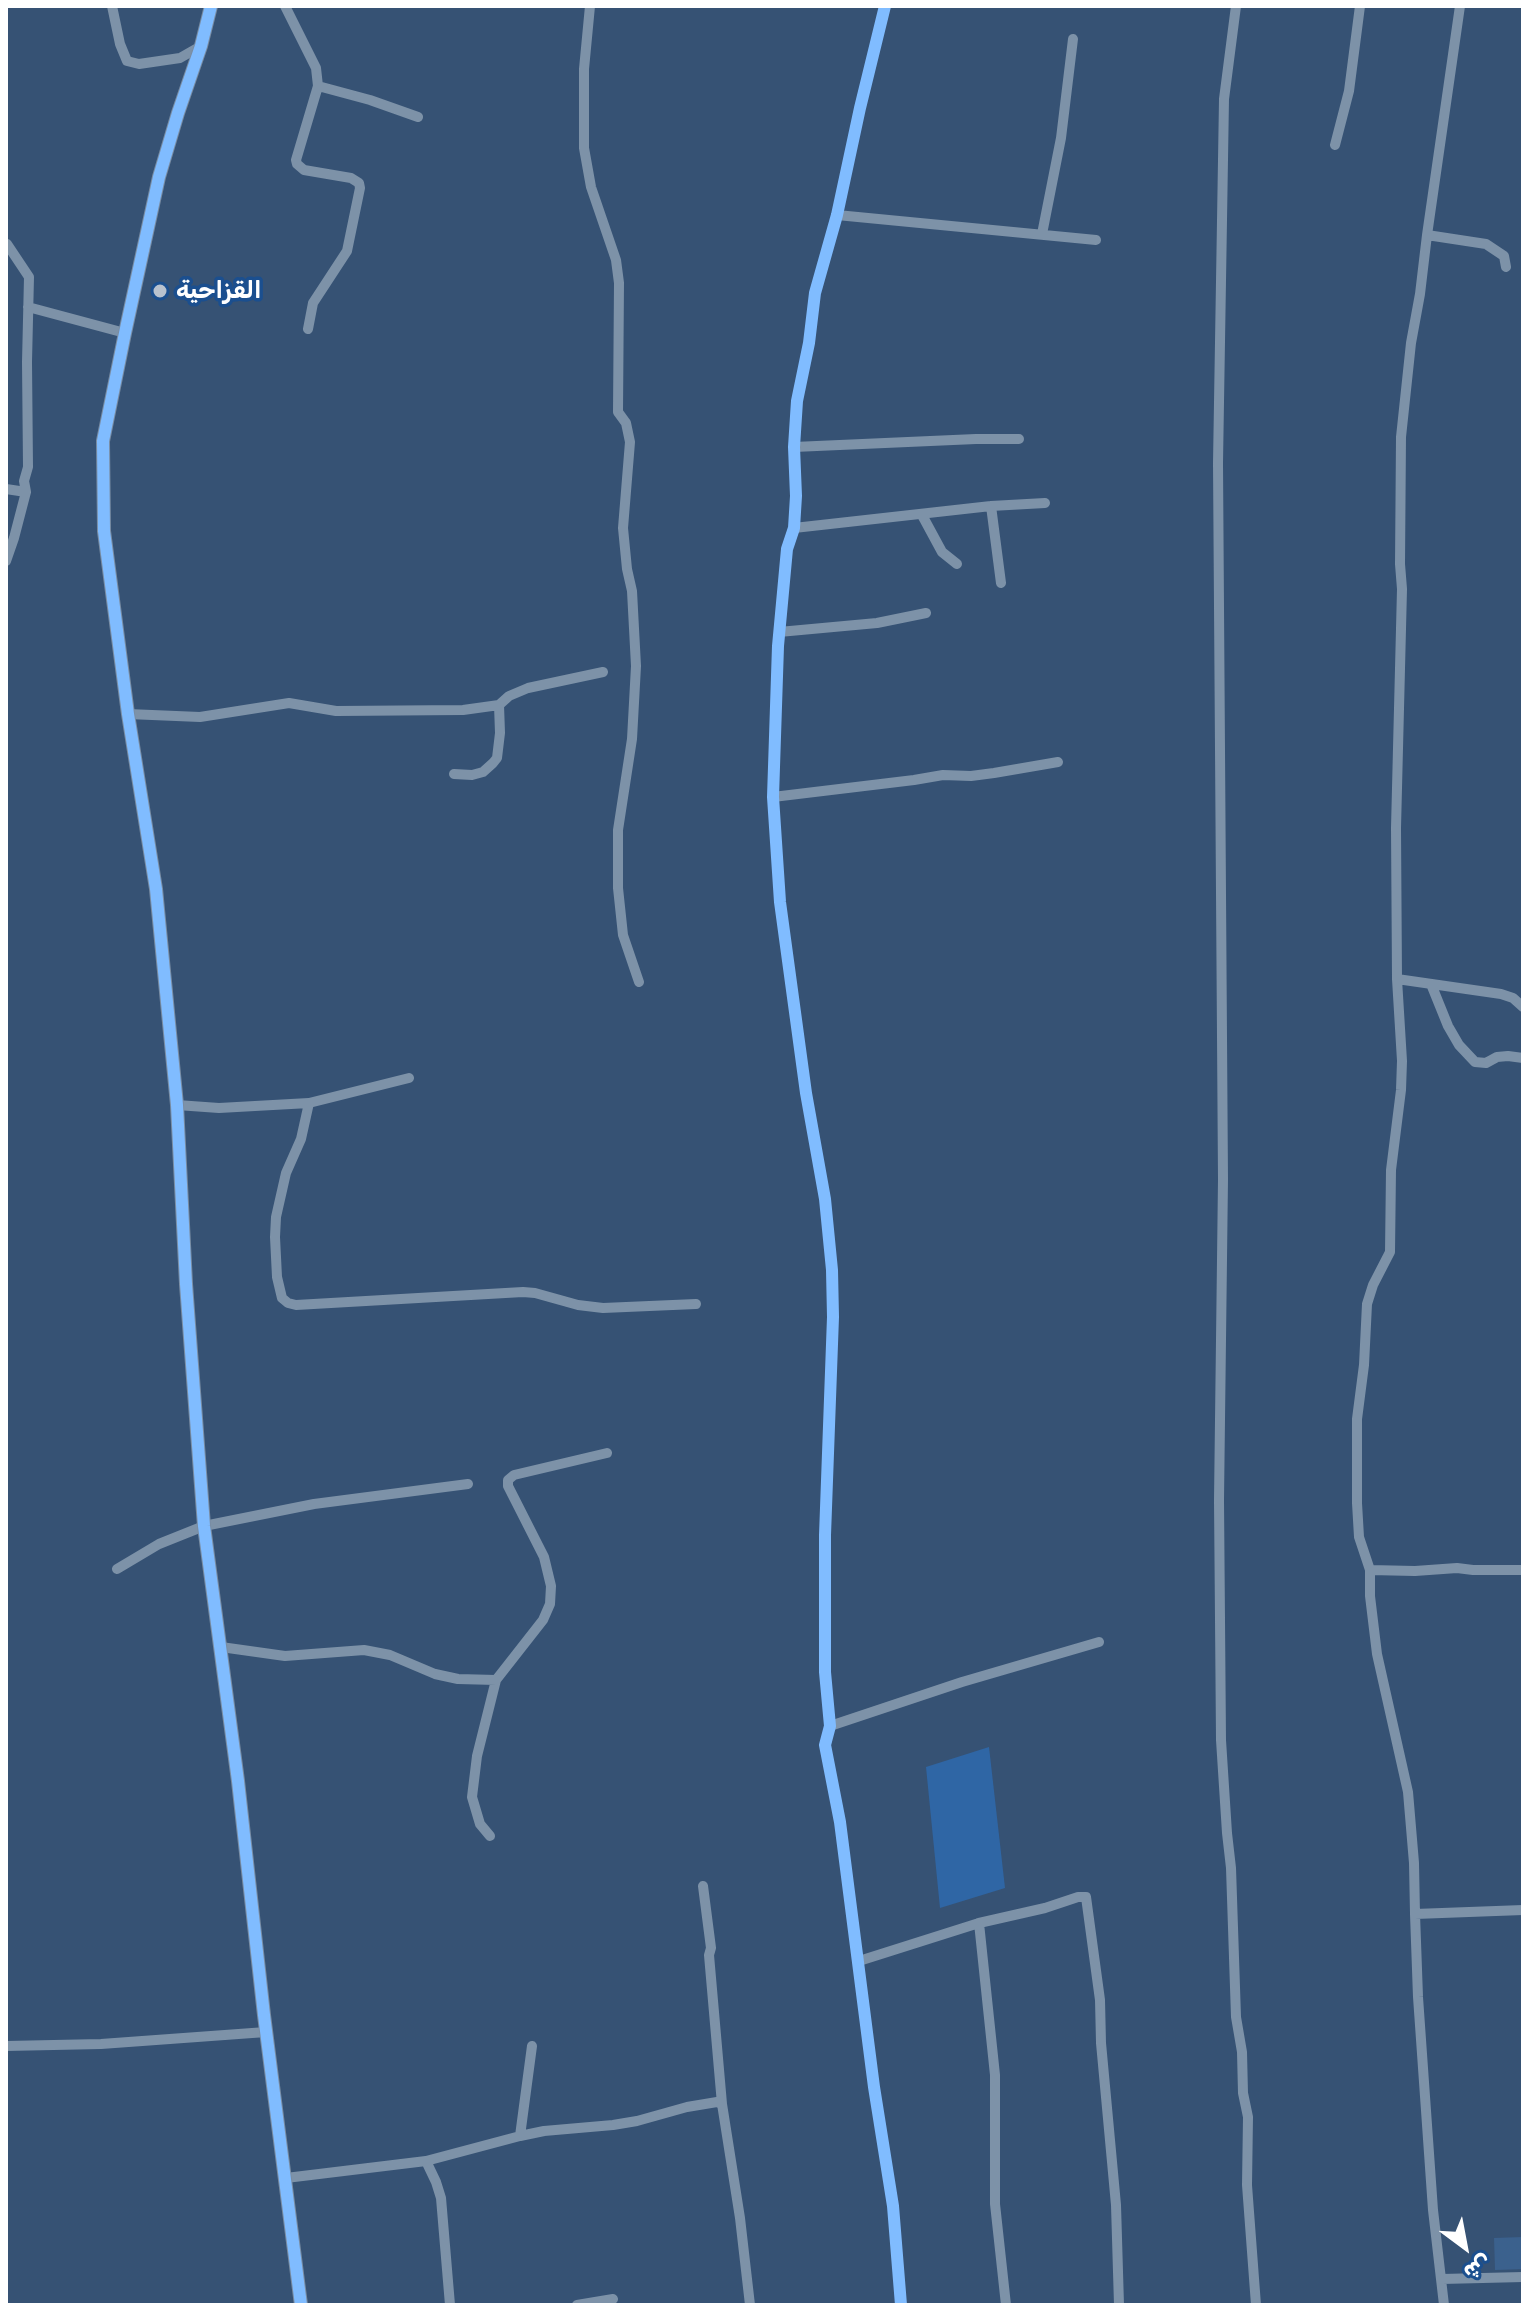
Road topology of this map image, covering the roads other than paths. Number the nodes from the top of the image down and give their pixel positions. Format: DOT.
graph roads {
  1 [pos="112,6"];
  2 [pos="211,6"];
  3 [pos="285,6"];
  4 [pos="590,6"];
  5 [pos="885,6"];
  6 [pos="1236,6"];
  7 [pos="1360,6"];
  8 [pos="1460,6"];
  9 [pos="1073,39"];
  10 [pos="201,46"];
  11 [pos="318,86"];
  12 [pos="418,117"];
  13 [pos="1335,145"];
  14 [pos="837,215"];
  15 [pos="1042,234"];
  16 [pos="1427,235"];
  17 [pos="1096,240"];
  18 [pos="7,244"];
  19 [pos="1506,267"];
  20 [pos="28,307"];
  21 [pos="308,329"];
  22 [pos="125,333"];
  23 [pos="1019,439"];
  24 [pos="794,447"];
  25 [pos="6,489"];
  26 [pos="26,492"];
  27 [pos="1045,503"];
  28 [pos="991,506"];
  29 [pos="922,515"];
  30 [pos="794,528"];
  31 [pos="6,561"];
  32 [pos="957,564"];
  33 [pos="1001,583"];
  34 [pos="926,613"];
  35 [pos="779,632"];
  36 [pos="603,672"];
  37 [pos="499,705"];
  38 [pos="128,714"];
  39 [pos="1058,762"];
  40 [pos="454,774"];
  41 [pos="773,797"];
  42 [pos="1397,979"];
  43 [pos="639,982"];
  44 [pos="1431,984"];
  45 [pos="1523,1007"];
  46 [pos="1523,1058"];
  47 [pos="409,1078"];
  48 [pos="309,1103"];
  49 [pos="177,1105"];
  50 [pos="696,1304"];
  51 [pos="607,1453"];
  52 [pos="468,1484"];
  53 [pos="204,1526"];
  54 [pos="117,1569"];
  55 [pos="1370,1570"];
  56 [pos="1523,1570"];
  57 [pos="1099,1642"];
  58 [pos="221,1647"];
  59 [pos="496,1680"];
  60 [pos="830,1726"];
  61 [pos="490,1836"];
  62 [pos="703,1886"];
  63 [pos="1523,1910"];
  64 [pos="1415,1914"];
  65 [pos="979,1923"];
  66 [pos="859,1961"];
  67 [pos="266,2032"];
  68 [pos="6,2046"];
  69 [pos="532,2046"];
  70 [pos="722,2104"];
  71 [pos="520,2136"];
  72 [pos="426,2161"];
  73 [pos="286,2178"];
  74 [pos="1523,2277"];
  75 [pos="1442,2279"];
  76 [pos="613,2299"];
  77 [pos="301,2305"];
  78 [pos="450,2305"];
  79 [pos="577,2305"];
  80 [pos="750,2305"];
  81 [pos="901,2305"];
  82 [pos="1006,2305"];
  83 [pos="1119,2305"];
  84 [pos="1256,2305"];
  85 [pos="1444,2305"];
  1 -- 10 [label="street"];
  2 -- 10 [label="street"];
  3 -- 11 [label="street"];
  4 -- 43 [label="street"];
  5 -- 14 [label="street"];
  6 -- 84 [label="street"];
  7 -- 13 [label="street"];
  8 -- 16 [label="street"];
  9 -- 15 [label="street"];
  10 -- 22 [label="street"];
  11 -- 12 [label="street"];
  11 -- 21 [label="street"];
  14 -- 15 [label="street"];
  14 -- 24 [label="street"];
  15 -- 17 [label="street"];
  16 -- 19 [label="street"];
  16 -- 42 [label="street"];
  18 -- 20 [label="street"];
  20 -- 22 [label="street"];
  20 -- 26 [label="street"];
  22 -- 38 [label="street"];
  23 -- 24 [label="street"];
  24 -- 30 [label="street"];
  25 -- 26 [label="street"];
  26 -- 31 [label="street"];
  27 -- 28 [label="street"];
  28 -- 29 [label="street"];
  28 -- 33 [label="street"];
  29 -- 30 [label="street"];
  29 -- 32 [label="street"];
  30 -- 35 [label="street"];
  34 -- 35 [label="street"];
  35 -- 41 [label="street"];
  36 -- 37 [label="street"];
  37 -- 38 [label="street"];
  37 -- 40 [label="street"];
  38 -- 49 [label="street"];
  39 -- 41 [label="street"];
  41 -- 60 [label="street"];
  42 -- 44 [label="street"];
  42 -- 55 [label="street"];
  44 -- 45 [label="street"];
  44 -- 46 [label="street"];
  47 -- 48 [label="street"];
  48 -- 49 [label="street"];
  48 -- 50 [label="street"];
  49 -- 53 [label="street"];
  51 -- 59 [label="street"];
  52 -- 53 [label="street"];
  53 -- 54 [label="street"];
  53 -- 58 [label="street"];
  55 -- 56 [label="street"];
  55 -- 64 [label="street"];
  57 -- 60 [label="street"];
  58 -- 59 [label="street"];
  58 -- 67 [label="street"];
  59 -- 61 [label="street"];
  60 -- 66 [label="street"];
  62 -- 70 [label="street"];
  63 -- 64 [label="street"];
  64 -- 75 [label="street"];
  65 -- 66 [label="street"];
  65 -- 82 [label="street"];
  65 -- 83 [label="street"];
  66 -- 81 [label="street"];
  67 -- 68 [label="street"];
  67 -- 73 [label="street"];
  69 -- 71 [label="street"];
  70 -- 71 [label="street"];
  70 -- 80 [label="street"];
  71 -- 72 [label="street"];
  72 -- 73 [label="street"];
  72 -- 78 [label="street"];
  73 -- 77 [label="street"];
  74 -- 75 [label="street"];
  75 -- 85 [label="street"];
  76 -- 79 [label="street"];
}
